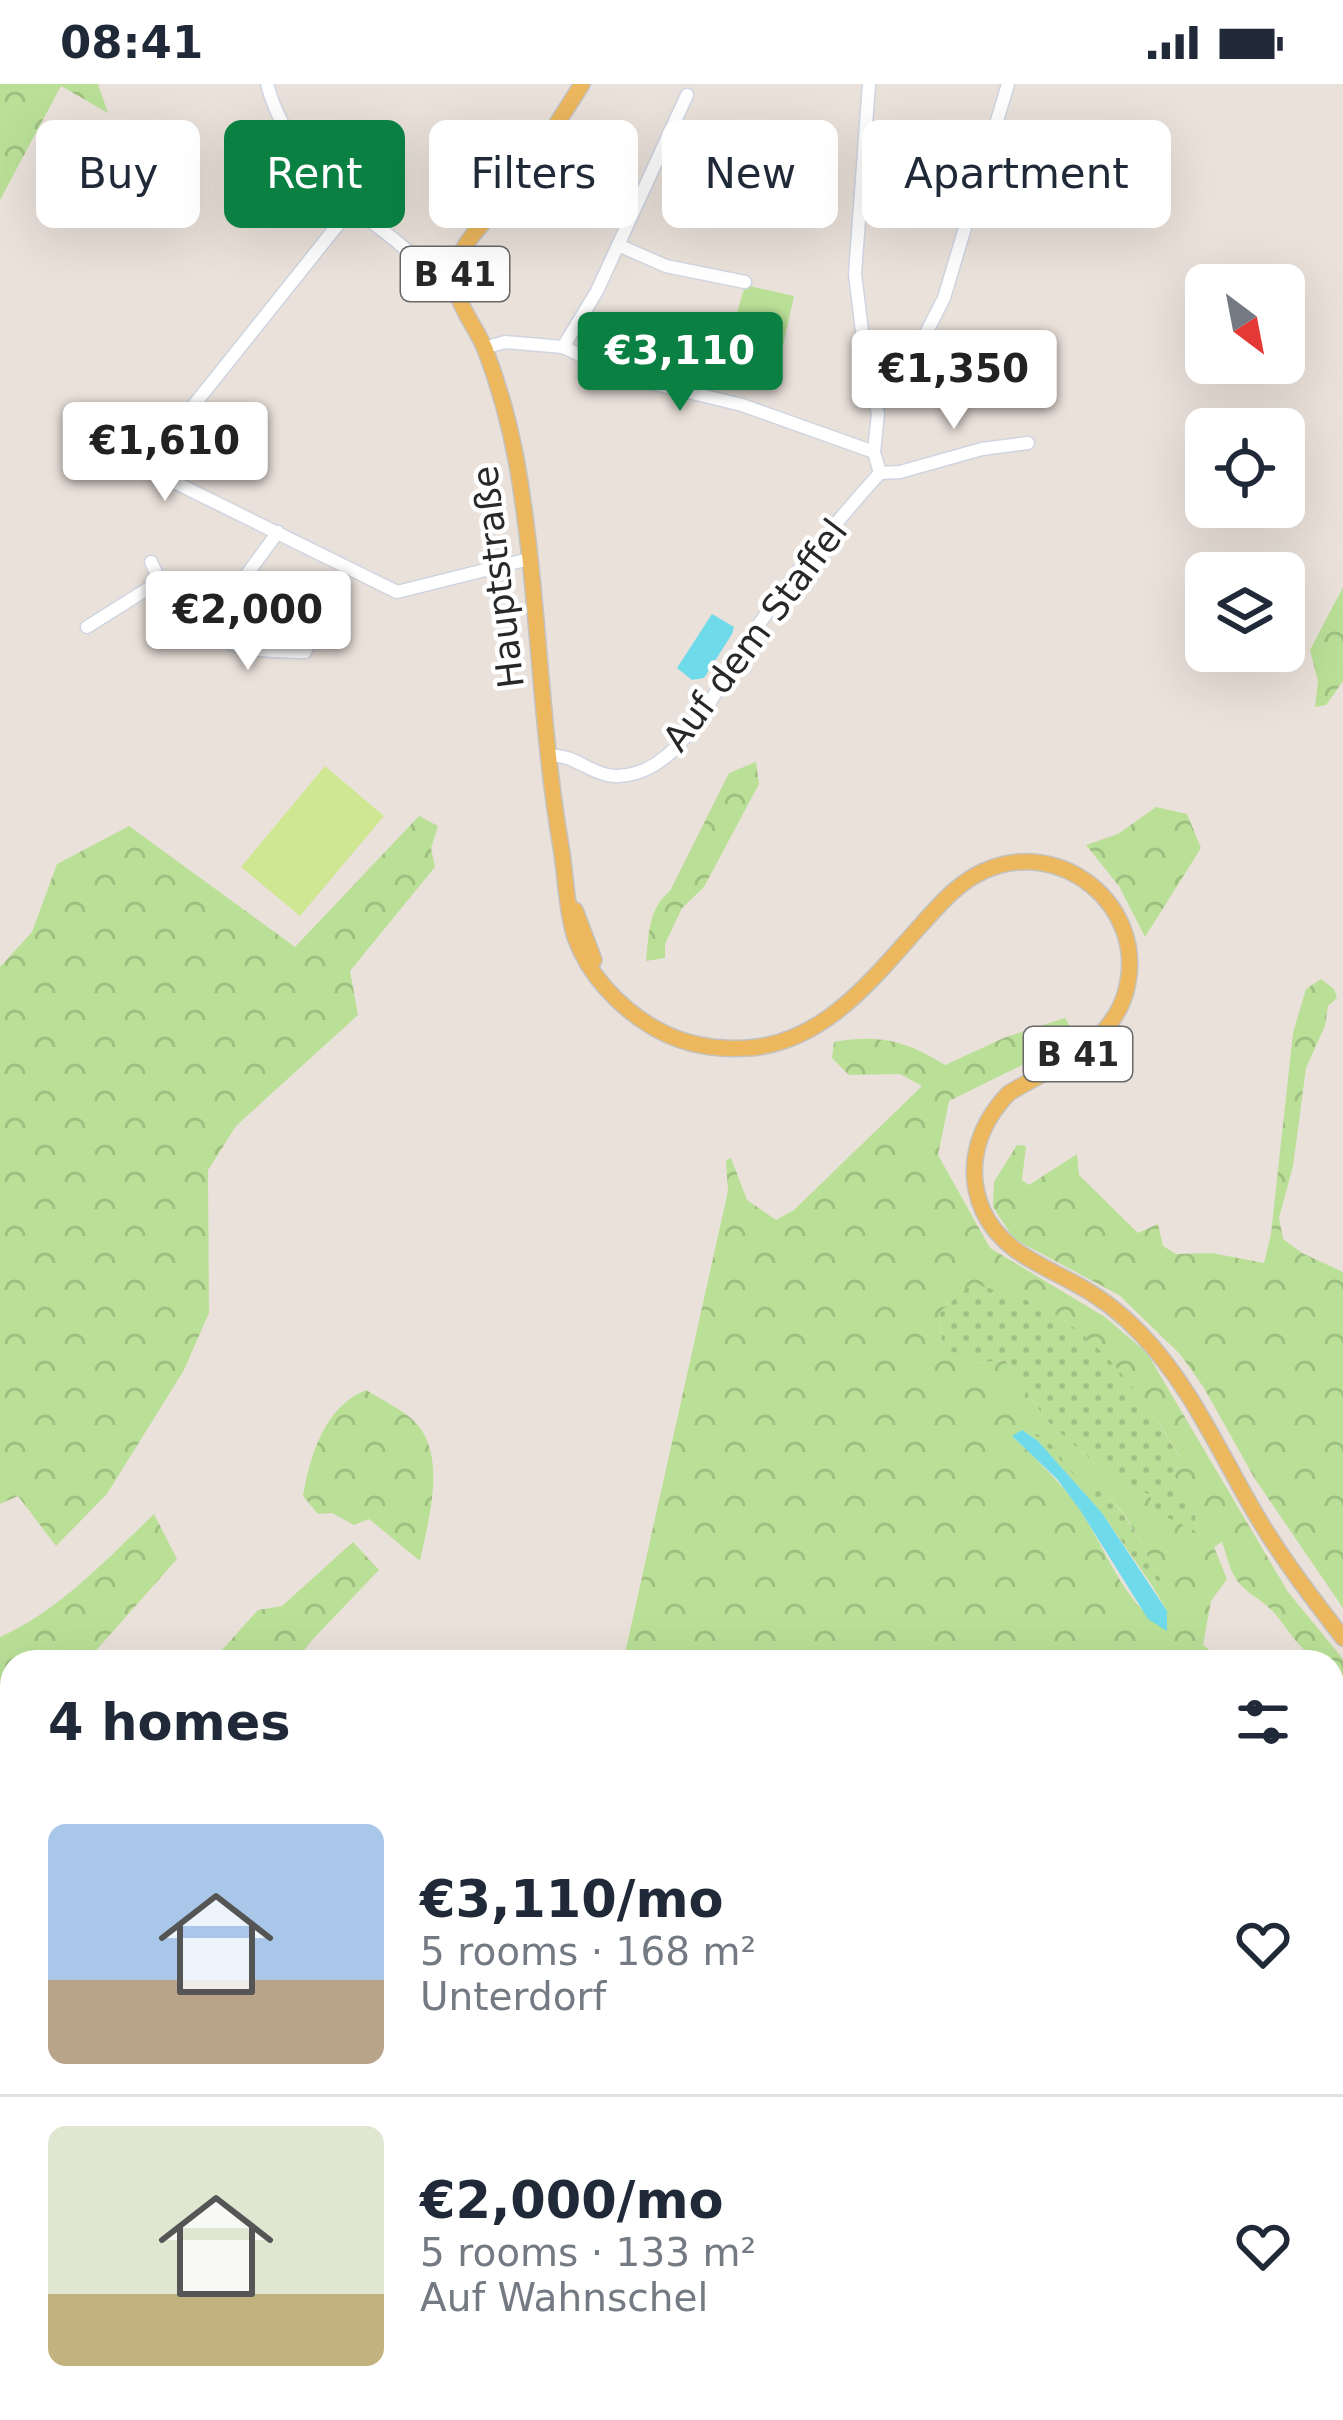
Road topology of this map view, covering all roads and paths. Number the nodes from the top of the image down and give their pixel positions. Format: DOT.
graph roads {
  1 [pos="267,84"];
  2 [pos="581,84"];
  3 [pos="869,84"];
  4 [pos="1008,84"];
  5 [pos="687,94"];
  6 [pos="283,120"];
  7 [pos="335,228"];
  8 [pos="379,228"];
  9 [pos="618,245"];
  10 [pos="455,276"];
  11 [pos="745,282"];
  12 [pos="563,347"];
  13 [pos="484,348"];
  14 [pos="876,404"];
  15 [pos="1028,443"];
  16 [pos="874,452"];
  17 [pos="880,473"];
  18 [pos="278,532"];
  19 [pos="529,559"];
  20 [pos="151,562"];
  21 [pos="160,581"];
  22 [pos="209,626"];
  23 [pos="87,627"];
  24 [pos="312,635"];
  25 [pos="549,756"];
  26 [pos="1343,1638"];
  1 -- 6 [label="street"];
  2 -- 10 [label="main road, B 41"];
  3 -- 14 [label="street"];
  4 -- 14 [label="street"];
  5 -- 9 [label="street"];
  7 -- 18 [label="street"];
  8 -- 10 [label="street"];
  9 -- 11 [label="street"];
  9 -- 12 [label="street"];
  10 -- 13 [label="main road, Hauptstraße / B 41"];
  12 -- 13 [label="street"];
  12 -- 16 [label="street"];
  13 -- 19 [label="main road, Hauptstraße / B 41"];
  14 -- 16 [label="street"];
  15 -- 17 [label="street"];
  16 -- 17 [label="street"];
  17 -- 25 [label="street, Auf dem Staffel"];
  18 -- 19 [label="street"];
  18 -- 22 [label="street"];
  19 -- 25 [label="main road, Hauptstraße / B 41"];
  20 -- 21 [label="street"];
  21 -- 22 [label="street"];
  21 -- 23 [label="street"];
  22 -- 24 [label="street"];
  25 -- 26 [label="main road, Hauptstraße / B 41"];
}
